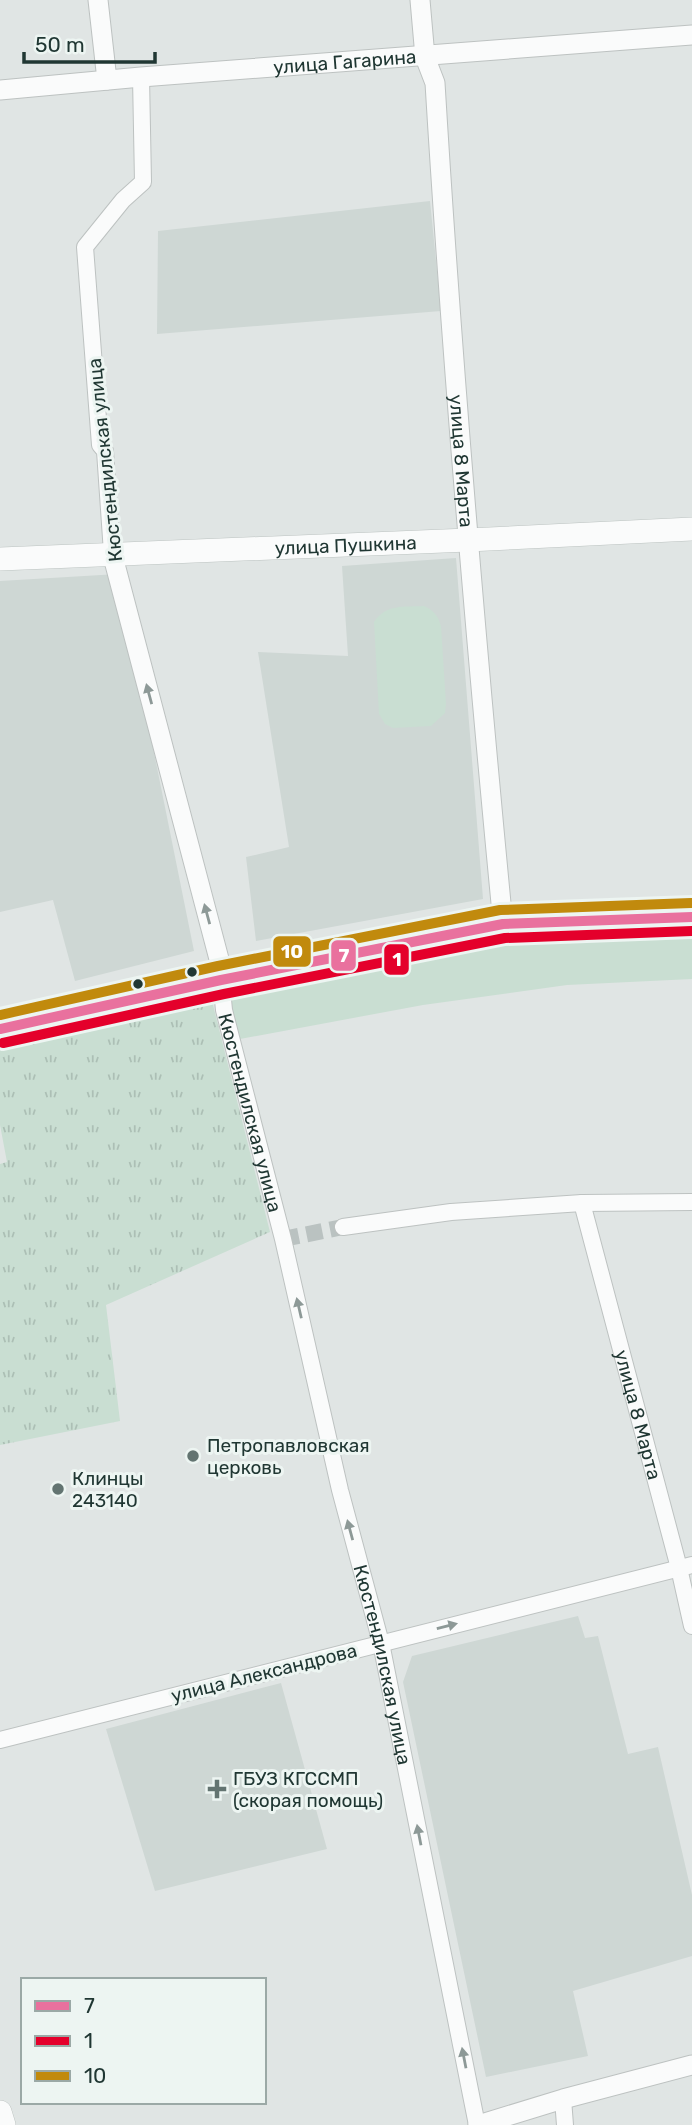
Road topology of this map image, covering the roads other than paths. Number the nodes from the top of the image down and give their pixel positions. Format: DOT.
graph roads {
  1 [pos="98,0"];
  2 [pos="420,0"];
  3 [pos="692,35"];
  4 [pos="425,57"];
  5 [pos="141,77"];
  6 [pos="107,80"];
  7 [pos="0,90"];
  8 [pos="692,528"];
  9 [pos="468,540"];
  10 [pos="112,553"];
  11 [pos="0,559"];
  12 [pos="692,917"];
  13 [pos="503,923"];
  14 [pos="221,980"];
  15 [pos="0,1029"];
  16 [pos="692,1202"];
  17 [pos="582,1203"];
  18 [pos="343,1227"];
  19 [pos="685,1567"];
  20 [pos="692,1626"];
  21 [pos="381,1643"];
  22 [pos="0,1740"];
  23 [pos="692,2065"];
  24 [pos="563,2099"];
  25 [pos="0,2112"];
  26 [pos="4,2125"];
  27 [pos="478,2125"];
  28 [pos="565,2125"];
  1 -- 6 [label="street"];
  2 -- 4 [label="street, улица 8 Марта"];
  3 -- 4 [label="street, улица Гагарина"];
  4 -- 5 [label="street, улица Гагарина"];
  4 -- 9 [label="street, улица 8 Марта"];
  5 -- 6 [label="street, улица Гагарина"];
  5 -- 10 [label="street, Кюстендилская улица"];
  6 -- 7 [label="street, улица Гагарина"];
  8 -- 9 [label="main road, улица Пушкина"];
  9 -- 10 [label="main road, улица Пушкина"];
  9 -- 13 [label="street, улица 8 Марта"];
  10 -- 11 [label="main road, улица Пушкина"];
  14 -- 10 [label="street, Кюстендилская улица, one-way"];
  12 -- 13 [label="main road"];
  13 -- 14 [label="main road"];
  14 -- 15 [label="main road"];
  21 -- 14 [label="street, Кюстендилская улица, one-way"];
  16 -- 17 [label="street"];
  17 -- 18 [label="street"];
  17 -- 19 [label="street, улица 8 Марта"];
  19 -- 20 [label="street, улица 8 Марта"];
  21 -- 19 [label="street, улица Александрова, one-way"];
  21 -- 22 [label="street, улица Александрова"];
  27 -- 21 [label="street, Кюстендилская улица, one-way"];
  23 -- 24 [label="street"];
  24 -- 27 [label="street"];
  24 -- 28 [label="street"];
  25 -- 26 [label="main road"];
}
